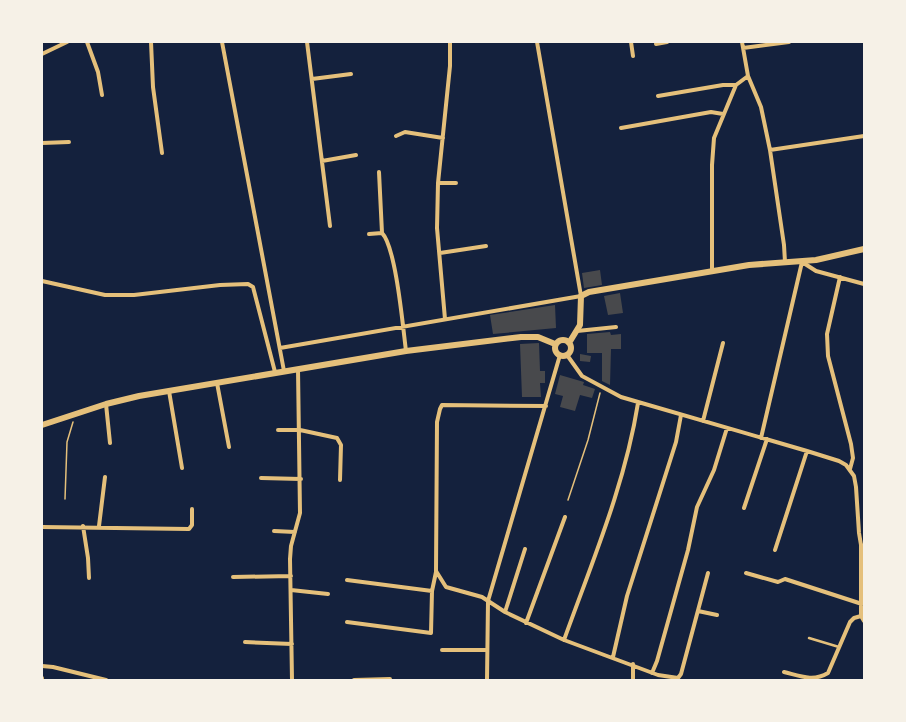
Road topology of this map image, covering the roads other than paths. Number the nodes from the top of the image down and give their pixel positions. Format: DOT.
graph roads {
  1 [pos="67,42"];
  2 [pos="87,42"];
  3 [pos="151,42"];
  4 [pos="222,42"];
  5 [pos="307,42"];
  6 [pos="450,42"];
  7 [pos="537,42"];
  8 [pos="631,42"];
  9 [pos="667,42"];
  10 [pos="742,42"];
  11 [pos="789,42"];
  12 [pos="656,44"];
  13 [pos="743,48"];
  14 [pos="42,54"];
  15 [pos="634,56"];
  16 [pos="351,74"];
  17 [pos="748,76"];
  18 [pos="312,79"];
  19 [pos="736,85"];
  20 [pos="102,95"];
  21 [pos="658,96"];
  22 [pos="723,114"];
  23 [pos="621,128"];
  24 [pos="396,136"];
  25 [pos="864,136"];
  26 [pos="443,138"];
  27 [pos="69,142"];
  28 [pos="42,143"];
  29 [pos="770,150"];
  30 [pos="162,153"];
  31 [pos="356,156"];
  32 [pos="322,161"];
  33 [pos="380,172"];
  34 [pos="438,183"];
  35 [pos="456,183"];
  36 [pos="330,226"];
  37 [pos="382,233"];
  38 [pos="369,234"];
  39 [pos="486,246"];
  40 [pos="864,249"];
  41 [pos="440,253"];
  42 [pos="784,262"];
  43 [pos="802,262"];
  44 [pos="712,271"];
  45 [pos="840,277"];
  46 [pos="42,281"];
  47 [pos="864,284"];
  48 [pos="581,296"];
  49 [pos="445,319"];
  50 [pos="403,327"];
  51 [pos="616,327"];
  52 [pos="577,331"];
  53 [pos="570,343"];
  54 [pos="723,343"];
  55 [pos="555,344"];
  56 [pos="280,348"];
  57 [pos="406,351"];
  58 [pos="560,355"];
  59 [pos="567,355"];
  60 [pos="298,368"];
  61 [pos="284,370"];
  62 [pos="275,372"];
  63 [pos="217,383"];
  64 [pos="169,391"];
  65 [pos="638,403"];
  66 [pos="106,404"];
  67 [pos="546,406"];
  68 [pos="681,415"];
  69 [pos="703,421"];
  70 [pos="42,425"];
  71 [pos="727,428"];
  72 [pos="278,430"];
  73 [pos="300,430"];
  74 [pos="761,438"];
  75 [pos="767,439"];
  76 [pos="110,443"];
  77 [pos="229,447"];
  78 [pos="807,451"];
  79 [pos="182,468"];
  80 [pos="850,469"];
  81 [pos="105,477"];
  82 [pos="261,478"];
  83 [pos="301,479"];
  84 [pos="340,480"];
  85 [pos="744,508"];
  86 [pos="192,509"];
  87 [pos="565,517"];
  88 [pos="83,526"];
  89 [pos="99,526"];
  90 [pos="42,527"];
  91 [pos="274,531"];
  92 [pos="295,532"];
  93 [pos="863,546"];
  94 [pos="525,549"];
  95 [pos="775,550"];
  96 [pos="436,572"];
  97 [pos="708,573"];
  98 [pos="746,573"];
  99 [pos="291,576"];
  100 [pos="233,577"];
  101 [pos="89,578"];
  102 [pos="347,580"];
  103 [pos="291,590"];
  104 [pos="432,591"];
  105 [pos="328,594"];
  106 [pos="488,600"];
  107 [pos="862,604"];
  108 [pos="698,611"];
  109 [pos="505,612"];
  110 [pos="717,615"];
  111 [pos="861,616"];
  112 [pos="864,621"];
  113 [pos="347,622"];
  114 [pos="526,623"];
  115 [pos="809,638"];
  116 [pos="564,640"];
  117 [pos="245,642"];
  118 [pos="292,644"];
  119 [pos="839,647"];
  120 [pos="442,650"];
  121 [pos="486,650"];
  122 [pos="613,657"];
  123 [pos="633,664"];
  124 [pos="42,666"];
  125 [pos="652,672"];
  126 [pos="784,672"];
  127 [pos="390,679"];
  128 [pos="810,679"];
  129 [pos="106,680"];
  130 [pos="292,680"];
  131 [pos="354,680"];
  132 [pos="487,680"];
  133 [pos="634,680"];
  1 -- 14 [label="street"];
  2 -- 20 [label="street"];
  3 -- 30 [label="street"];
  4 -- 56 [label="street"];
  5 -- 18 [label="street"];
  6 -- 26 [label="street"];
  7 -- 48 [label="street"];
  8 -- 15 [label="street"];
  9 -- 12 [label="street"];
  10 -- 13 [label="street"];
  11 -- 13 [label="street"];
  13 -- 17 [label="street"];
  16 -- 18 [label="street"];
  17 -- 19 [label="street"];
  17 -- 29 [label="street"];
  18 -- 32 [label="street"];
  19 -- 21 [label="street"];
  19 -- 22 [label="street"];
  22 -- 23 [label="street"];
  22 -- 44 [label="street"];
  24 -- 26 [label="street"];
  25 -- 29 [label="street"];
  26 -- 34 [label="street"];
  27 -- 28 [label="street"];
  29 -- 42 [label="street"];
  31 -- 32 [label="street"];
  32 -- 36 [label="street"];
  33 -- 37 [label="street"];
  34 -- 35 [label="street"];
  34 -- 41 [label="street"];
  37 -- 38 [label="street"];
  37 -- 50 [label="street"];
  39 -- 41 [label="street"];
  40 -- 43 [label="street"];
  41 -- 49 [label="street"];
  42 -- 43 [label="street"];
  42 -- 44 [label="street"];
  43 -- 45 [label="street"];
  43 -- 74 [label="street"];
  44 -- 48 [label="street"];
  45 -- 47 [label="street"];
  45 -- 80 [label="street"];
  46 -- 62 [label="street"];
  48 -- 49 [label="street"];
  48 -- 52 [label="street"];
  49 -- 50 [label="street"];
  50 -- 56 [label="street"];
  50 -- 57 [label="street"];
  51 -- 52 [label="street"];
  52 -- 53 [label="street"];
  53 -- 55 [label="street"];
  53 -- 59 [label="street"];
  54 -- 69 [label="street"];
  55 -- 57 [label="street"];
  55 -- 58 [label="street"];
  56 -- 61 [label="street"];
  57 -- 60 [label="street"];
  58 -- 59 [label="street"];
  58 -- 67 [label="street"];
  59 -- 65 [label="street"];
  60 -- 61 [label="street"];
  60 -- 73 [label="street"];
  61 -- 62 [label="street"];
  62 -- 63 [label="street"];
  63 -- 64 [label="street"];
  63 -- 77 [label="street"];
  64 -- 66 [label="street"];
  64 -- 79 [label="street"];
  65 -- 68 [label="street"];
  65 -- 116 [label="street"];
  66 -- 70 [label="street"];
  66 -- 76 [label="street"];
  67 -- 96 [label="street"];
  67 -- 106 [label="street"];
  68 -- 69 [label="street"];
  68 -- 122 [label="street"];
  69 -- 71 [label="street"];
  71 -- 74 [label="street"];
  71 -- 125 [label="street"];
  72 -- 73 [label="street"];
  73 -- 83 [label="street"];
  73 -- 84 [label="street"];
  74 -- 75 [label="street"];
  75 -- 78 [label="street"];
  75 -- 85 [label="street"];
  78 -- 80 [label="street"];
  78 -- 95 [label="street"];
  80 -- 93 [label="street"];
  81 -- 89 [label="street"];
  82 -- 83 [label="street"];
  83 -- 92 [label="street"];
  86 -- 89 [label="street"];
  87 -- 114 [label="street"];
  88 -- 89 [label="street"];
  88 -- 90 [label="street"];
  88 -- 101 [label="street"];
  91 -- 92 [label="street"];
  92 -- 99 [label="street"];
  93 -- 107 [label="street"];
  94 -- 109 [label="street"];
  96 -- 104 [label="street"];
  96 -- 106 [label="street"];
  97 -- 108 [label="street"];
  98 -- 107 [label="street"];
  99 -- 100 [label="street"];
  99 -- 103 [label="street"];
  102 -- 104 [label="street"];
  103 -- 105 [label="street"];
  103 -- 118 [label="street"];
  104 -- 113 [label="street"];
  106 -- 109 [label="street"];
  106 -- 121 [label="street"];
  107 -- 111 [label="street"];
  108 -- 110 [label="street"];
  108 -- 125 [label="street"];
  109 -- 114 [label="street"];
  111 -- 112 [label="street"];
  111 -- 119 [label="street"];
  114 -- 116 [label="street"];
  115 -- 119 [label="lane"];
  116 -- 122 [label="street"];
  117 -- 118 [label="street"];
  118 -- 130 [label="street"];
  119 -- 128 [label="street"];
  120 -- 121 [label="street"];
  121 -- 132 [label="street"];
  122 -- 123 [label="street"];
  123 -- 125 [label="street"];
  123 -- 133 [label="street"];
  124 -- 129 [label="street"];
  126 -- 128 [label="street"];
  127 -- 131 [label="street"];
}
